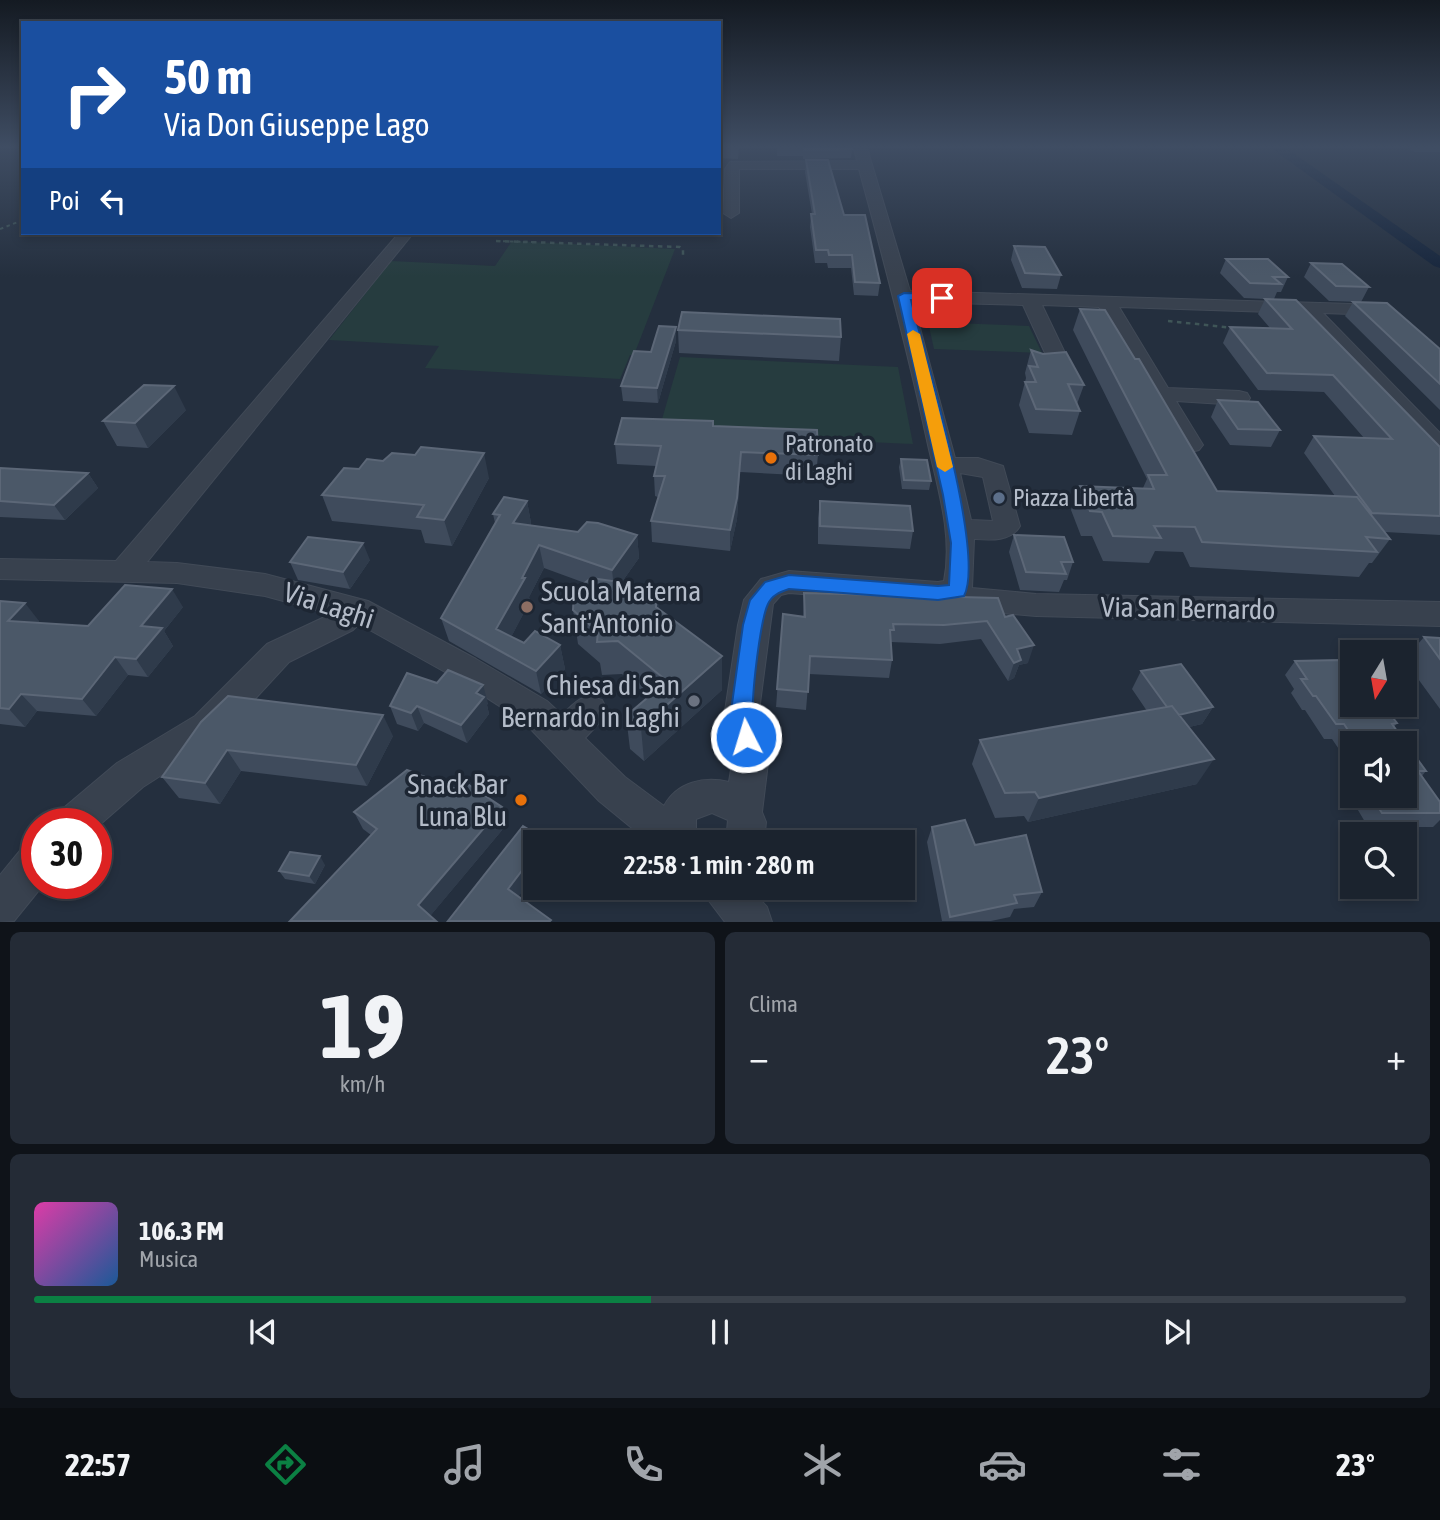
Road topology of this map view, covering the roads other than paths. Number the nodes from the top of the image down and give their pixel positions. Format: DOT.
graph roads {
  1 [pos="731,191"];
  2 [pos="873,191"];
  3 [pos="731,213"];
  4 [pos="402,237"];
  5 [pos="904,296"];
  6 [pos="1106,302"];
  7 [pos="1306,307"];
  8 [pos="1034,308"];
  9 [pos="1379,309"];
  10 [pos="1044,370"];
  11 [pos="1161,394"];
  12 [pos="1239,398"];
  13 [pos="1191,445"];
  14 [pos="1440,447"];
  15 [pos="945,465"];
  16 [pos="957,529"];
  17 [pos="0,569"];
  18 [pos="124,571"];
  19 [pos="938,593"];
  20 [pos="357,609"];
  21 [pos="1440,614"];
  22 [pos="590,710"];
  23 [pos="561,738"];
  24 [pos="92,808"];
  25 [pos="706,823"];
  26 [pos="21,880"];
  27 [pos="0,906"];
  1 -- 3 [label="street"];
  2 -- 5 [label="street"];
  4 -- 18 [label="street"];
  5 -- 8 [label="street"];
  5 -- 15 [label="street"];
  6 -- 7 [label="street"];
  6 -- 8 [label="street"];
  6 -- 11 [label="street"];
  7 -- 9 [label="street"];
  7 -- 14 [label="street"];
  8 -- 10 [label="street"];
  11 -- 12 [label="street"];
  11 -- 13 [label="street"];
  15 -- 16 [label="street"];
  15 -- 16 [label="street"];
  16 -- 19 [label="street"];
  17 -- 18 [label="street, Via Laghi"];
  18 -- 20 [label="street, Via Laghi"];
  19 -- 21 [label="street, Via San Bernardo"];
  19 -- 25 [label="street, Via San Bernardo"];
  20 -- 23 [label="street, Via Laghi"];
  20 -- 24 [label="street"];
  22 -- 23 [label="street"];
  23 -- 25 [label="street, Via Laghi"];
  26 -- 27 [label="street"];
}
